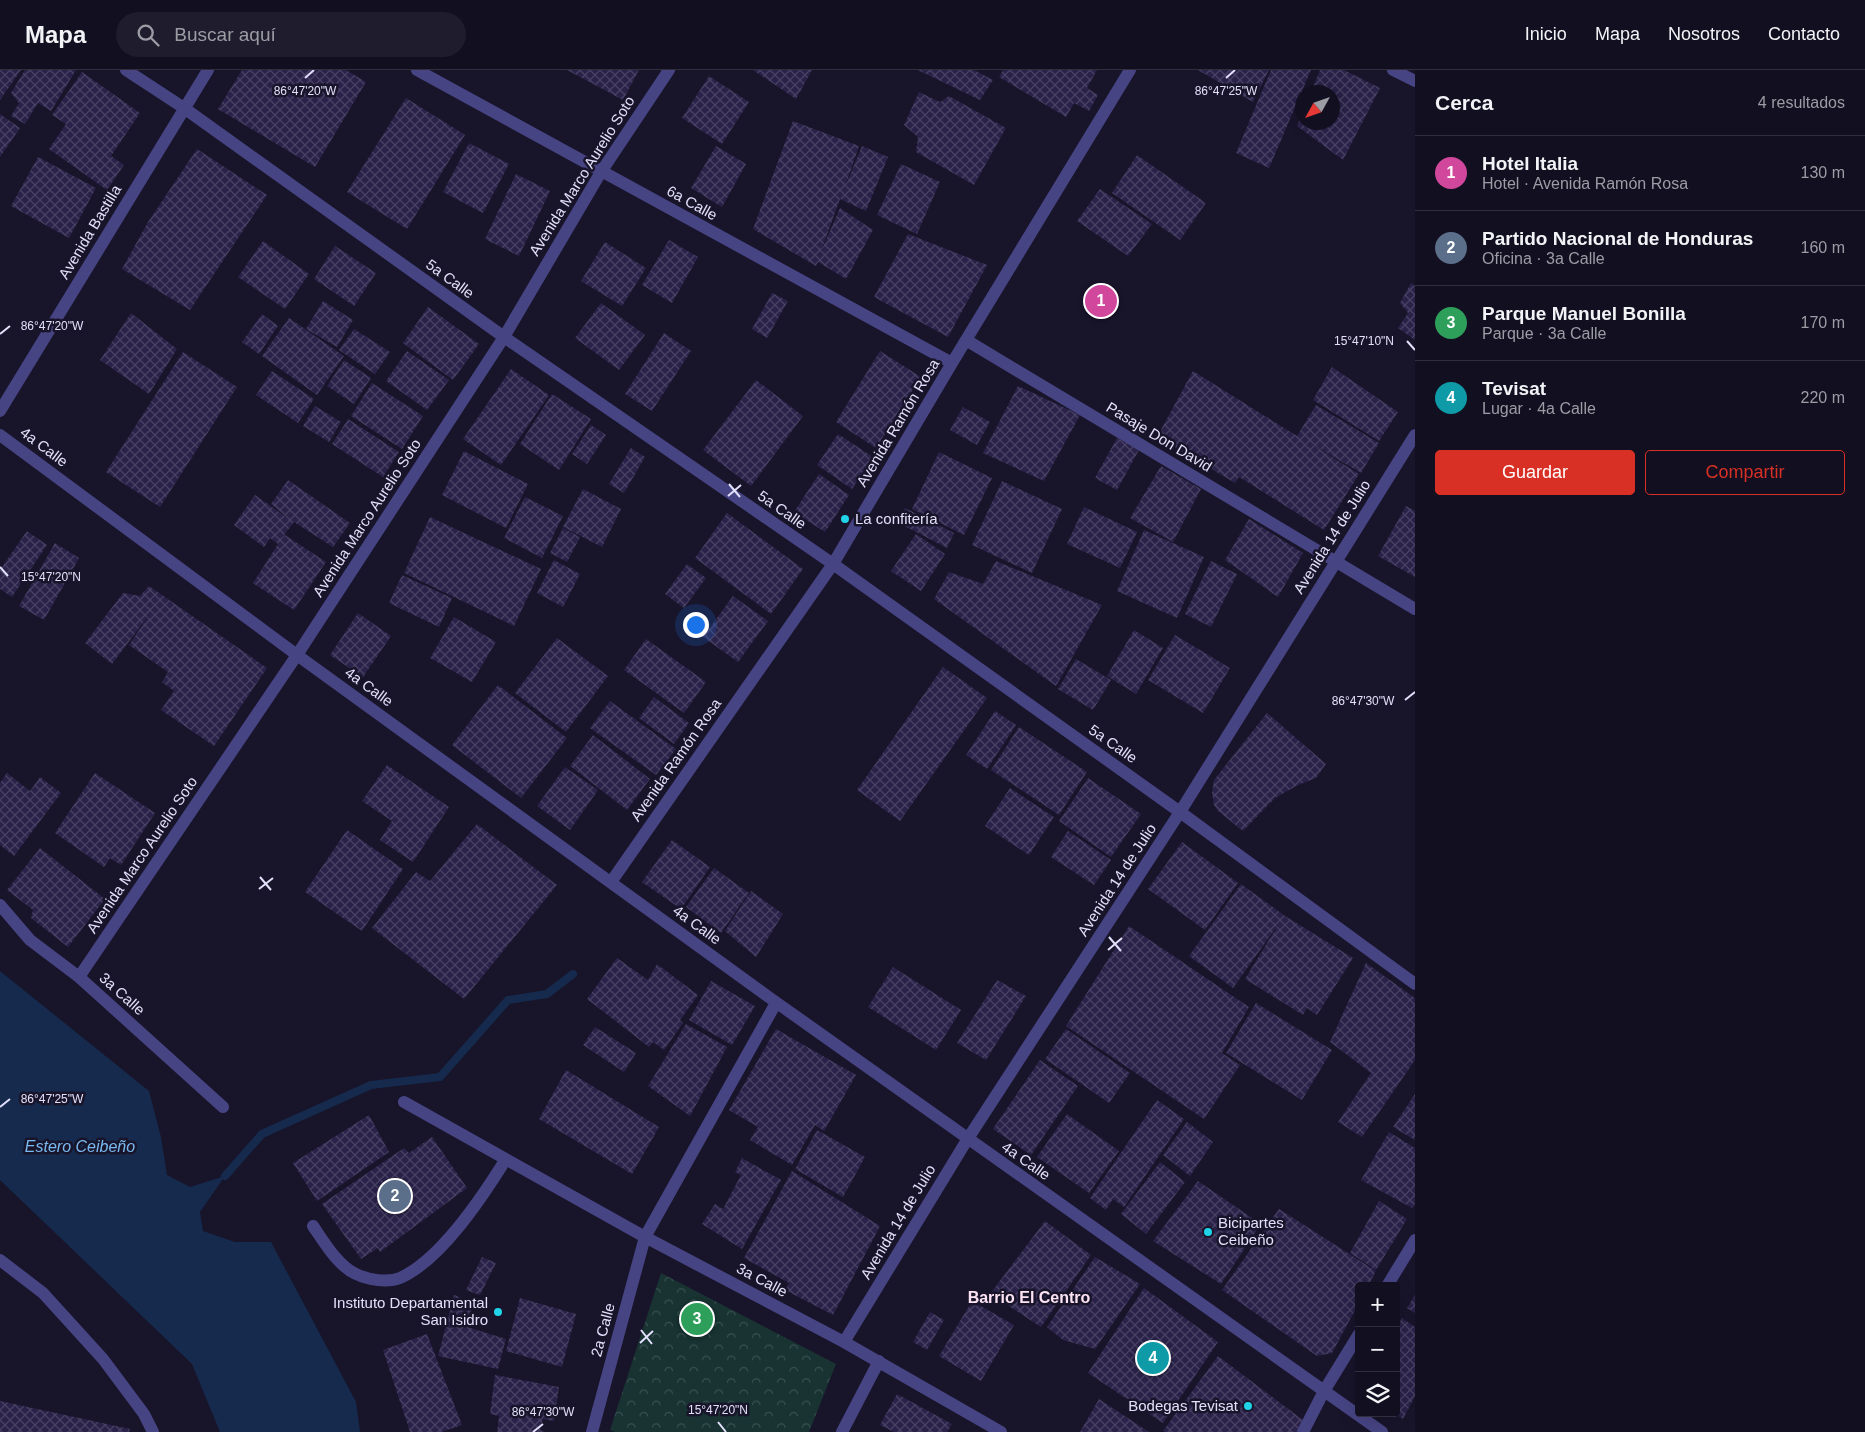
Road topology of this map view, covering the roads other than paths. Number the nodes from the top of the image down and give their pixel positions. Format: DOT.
graph roads {
  1 [pos="126,70"];
  2 [pos="208,70"];
  3 [pos="417,70"];
  4 [pos="668,70"];
  5 [pos="1130,70"];
  6 [pos="1394,70"];
  7 [pos="1415,81"];
  8 [pos="184,108"];
  9 [pos="601,172"];
  10 [pos="504,337"];
  11 [pos="966,340"];
  12 [pos="952,363"];
  13 [pos="0,411"];
  14 [pos="0,435"];
  15 [pos="1415,435"];
  16 [pos="1336,562"];
  17 [pos="833,564"];
  18 [pos="1415,609"];
  19 [pos="297,655"];
  20 [pos="1180,812"];
  21 [pos="611,882"];
  22 [pos="0,905"];
  23 [pos="80,976"];
  24 [pos="1415,984"];
  25 [pos="776,1003"];
  26 [pos="404,1102"];
  27 [pos="223,1107"];
  28 [pos="967,1140"];
  29 [pos="506,1159"];
  30 [pos="313,1226"];
  31 [pos="646,1237"];
  32 [pos="1415,1240"];
  33 [pos="0,1260"];
  34 [pos="1390,1282"];
  35 [pos="1355,1341"];
  36 [pos="844,1342"];
  37 [pos="879,1361"];
  38 [pos="1324,1391"];
  39 [pos="153,1432"];
  40 [pos="592,1432"];
  41 [pos="842,1432"];
  42 [pos="1002,1432"];
  43 [pos="1303,1432"];
  44 [pos="1382,1432"];
  1 -- 8 [label="street, 5a Calle"];
  2 -- 8 [label="street, Avenida Bastilla"];
  3 -- 9 [label="street, 6a Calle"];
  4 -- 9 [label="street, Avenida Marco Aurelio Soto"];
  5 -- 11 [label="street, Avenida Ramón Rosa"];
  6 -- 7 [label="street"];
  8 -- 10 [label="street, 5a Calle"];
  8 -- 13 [label="street, Avenida Bastilla"];
  9 -- 10 [label="street, Avenida Marco Aurelio Soto"];
  9 -- 12 [label="street, 6a Calle"];
  10 -- 17 [label="street, 5a Calle"];
  10 -- 19 [label="street, Avenida Marco Aurelio Soto"];
  11 -- 12 [label="street, Avenida Ramón Rosa"];
  11 -- 16 [label="street, Pasaje Don David"];
  12 -- 17 [label="street, Avenida Ramón Rosa"];
  14 -- 19 [label="street, 4a Calle"];
  15 -- 16 [label="street, Avenida 14 de Julio"];
  16 -- 18 [label="street"];
  16 -- 20 [label="street, Avenida 14 de Julio"];
  17 -- 20 [label="street, 5a Calle"];
  17 -- 21 [label="street, Avenida Ramón Rosa"];
  19 -- 21 [label="street, 4a Calle"];
  19 -- 23 [label="street, Avenida Marco Aurelio Soto"];
  20 -- 24 [label="street, 5a Calle"];
  20 -- 28 [label="street, Avenida 14 de Julio"];
  21 -- 25 [label="street, 4a Calle"];
  22 -- 23 [label="street, 3a Calle"];
  23 -- 27 [label="street, 3a Calle"];
  25 -- 28 [label="street, 4a Calle"];
  25 -- 31 [label="street, 2a Calle"];
  26 -- 29 [label="street, 3a Calle"];
  28 -- 36 [label="street, Avenida 14 de Julio"];
  28 -- 38 [label="street, 4a Calle"];
  29 -- 30 [label="street"];
  29 -- 31 [label="street, 3a Calle"];
  31 -- 36 [label="street, 3a Calle"];
  31 -- 40 [label="street, 2a Calle"];
  32 -- 34 [label="street"];
  33 -- 39 [label="street"];
  35 -- 38 [label="street"];
  36 -- 37 [label="street, 3a Calle"];
  37 -- 41 [label="street"];
  37 -- 42 [label="street, 3a Calle"];
  38 -- 43 [label="street"];
  38 -- 44 [label="street, 4a Calle"];
}
